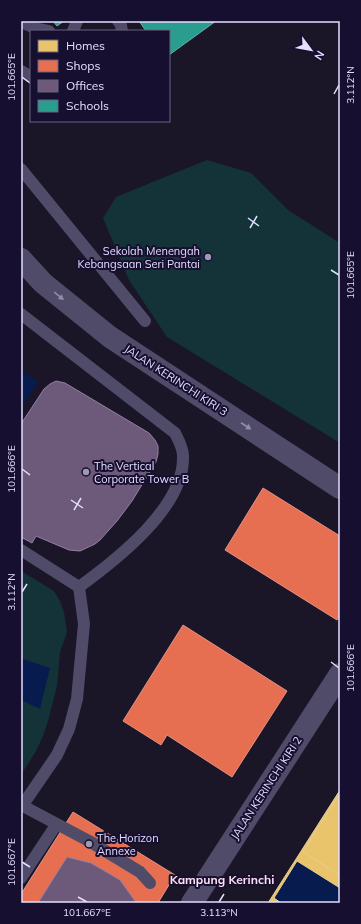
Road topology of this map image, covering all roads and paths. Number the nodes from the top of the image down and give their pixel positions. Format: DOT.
graph roads {
  1 [pos="77,21"];
  2 [pos="21,22"];
  3 [pos="44,30"];
  4 [pos="73,30"];
  5 [pos="21,71"];
  6 [pos="30,76"];
  7 [pos="21,168"];
  8 [pos="28,270"];
  9 [pos="21,314"];
  10 [pos="145,321"];
  11 [pos="340,488"];
  12 [pos="21,550"];
  13 [pos="79,587"];
  14 [pos="340,674"];
  15 [pos="22,806"];
  16 [pos="56,825"];
  17 [pos="21,878"];
  18 [pos="150,883"];
  19 [pos="192,903"];
  1 -- 4 [label="lane"];
  2 -- 3 [label="lane"];
  5 -- 6 [label="lane"];
  7 -- 10 [label="lane"];
  8 -- 11 [label="street, JALAN KERINCHI KIRI 3, one-way"];
  9 -- 13 [label="lane"];
  12 -- 13 [label="lane"];
  13 -- 15 [label="lane"];
  14 -- 19 [label="street, JALAN KERINCHI KIRI 2"];
  15 -- 16 [label="lane"];
  16 -- 17 [label="lane"];
  16 -- 18 [label="lane"];
}
